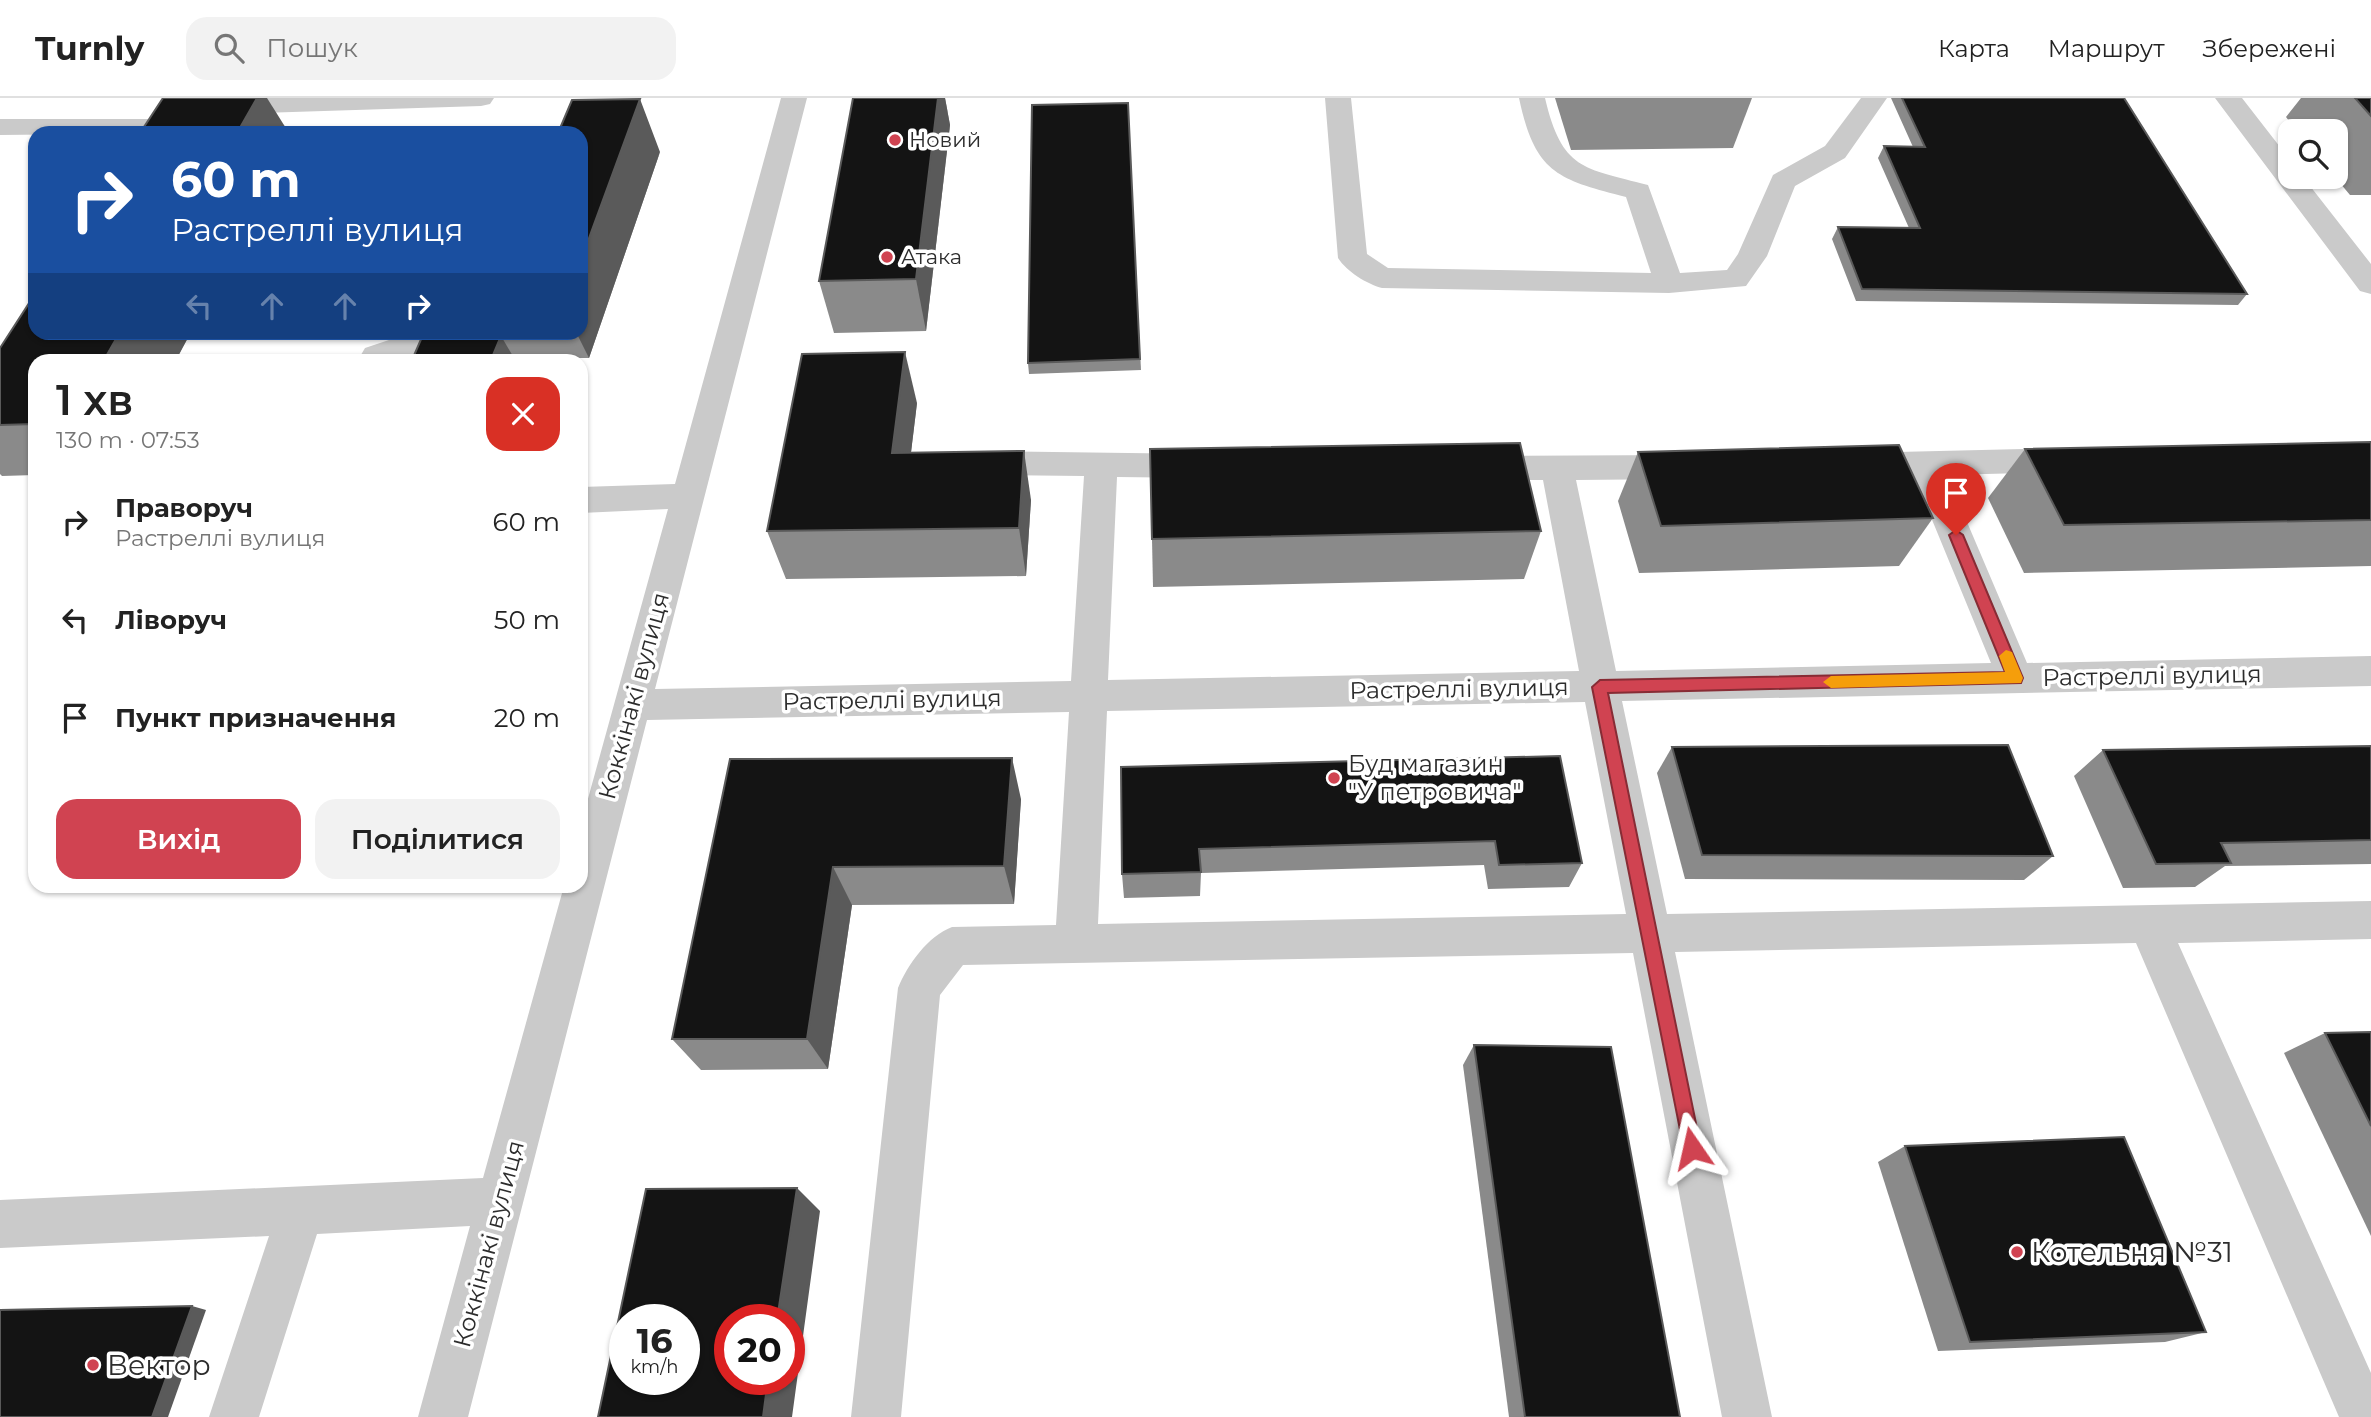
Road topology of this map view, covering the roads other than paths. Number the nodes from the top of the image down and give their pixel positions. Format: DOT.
graph roads {
  1 [pos="481,98"];
  2 [pos="794,98"];
  3 [pos="1338,98"];
  4 [pos="1532,98"];
  5 [pos="1874,98"];
  6 [pos="2228,98"];
  7 [pos="184,126"];
  8 [pos="0,127"];
  9 [pos="28,127"];
  10 [pos="1669,283"];
  11 [pos="2371,285"];
  12 [pos="424,340"];
  13 [pos="382,354"];
  14 [pos="2093,459"];
  15 [pos="985,463"];
  16 [pos="1926,464"];
  17 [pos="1101,465"];
  18 [pos="1830,465"];
  19 [pos="1239,466"];
  20 [pos="1446,467"];
  21 [pos="1707,467"];
  22 [pos="1556,468"];
  23 [pos="687,496"];
  24 [pos="588,500"];
  25 [pos="2371,671"];
  26 [pos="2015,678"];
  27 [pos="1600,687"];
  28 [pos="1090,696"];
  29 [pos="631,705"];
  30 [pos="588,868"];
  31 [pos="581,893"];
  32 [pos="2371,920"];
  33 [pos="2149,924"];
  34 [pos="1648,933"];
  35 [pos="1076,943"];
  36 [pos="500,1201"];
  37 [pos="301,1212"];
  38 [pos="0,1224"];
  39 [pos="234,1417"];
  40 [pos="443,1417"];
  41 [pos="876,1417"];
  42 [pos="1746,1417"];
  43 [pos="2365,1417"];
  1 -- 7 [label="street"];
  2 -- 23 [label="street, Коккінакі вулиця"];
  3 -- 10 [label="street"];
  4 -- 10 [label="street"];
  5 -- 10 [label="street"];
  6 -- 11 [label="street"];
  8 -- 9 [label="street"];
  12 -- 13 [label="street"];
  14 -- 16 [label="street"];
  15 -- 17 [label="street"];
  16 -- 18 [label="street"];
  16 -- 26 [label="street"];
  17 -- 19 [label="street"];
  17 -- 28 [label="street"];
  20 -- 22 [label="street"];
  21 -- 22 [label="street"];
  22 -- 27 [label="street"];
  23 -- 24 [label="street"];
  23 -- 29 [label="street, Коккінакі вулиця"];
  25 -- 26 [label="street, Растреллі вулиця"];
  26 -- 27 [label="street, Растреллі вулиця"];
  27 -- 28 [label="street, Растреллі вулиця"];
  27 -- 34 [label="street"];
  28 -- 29 [label="street, Растреллі вулиця"];
  28 -- 35 [label="street"];
  29 -- 30 [label="street, Коккінакі вулиця"];
  31 -- 36 [label="street, Коккінакі вулиця"];
  32 -- 33 [label="street"];
  33 -- 34 [label="street"];
  33 -- 43 [label="street"];
  34 -- 35 [label="street"];
  34 -- 42 [label="street"];
  35 -- 41 [label="street"];
  36 -- 37 [label="street"];
  36 -- 40 [label="street, Коккінакі вулиця"];
  37 -- 38 [label="street"];
  37 -- 39 [label="street"];
}
